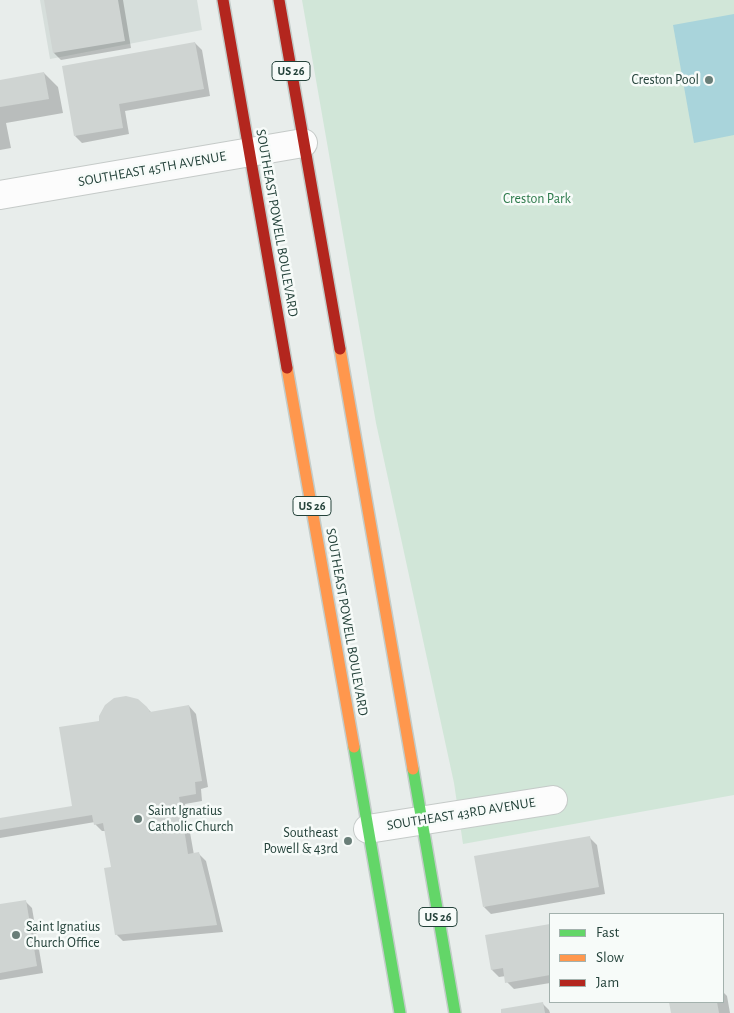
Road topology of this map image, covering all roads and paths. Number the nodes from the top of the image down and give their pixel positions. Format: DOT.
graph roads {
  1 [pos="223,0"];
  2 [pos="279,0"];
  3 [pos="303,142"];
  4 [pos="250,152"];
  5 [pos="0,195"];
  6 [pos="553,800"];
  7 [pos="422,821"];
  8 [pos="368,829"];
  9 [pos="400,1013"];
  10 [pos="455,1013"];
  1 -- 4 [label="main road, SOUTHEAST POWELL BOULEVARD / US 26"];
  2 -- 3 [label="main road, US 26"];
  3 -- 4 [label="street, SOUTHEAST 45TH AVENUE"];
  3 -- 7 [label="main road, US 26"];
  4 -- 5 [label="street, SOUTHEAST 45TH AVENUE"];
  4 -- 8 [label="main road, SOUTHEAST POWELL BOULEVARD / US 26"];
  6 -- 7 [label="street, SOUTHEAST 43RD AVENUE"];
  7 -- 8 [label="street, SOUTHEAST 43RD AVENUE"];
  7 -- 10 [label="main road, US 26"];
  8 -- 9 [label="main road, SOUTHEAST POWELL BOULEVARD / US 26"];
}
